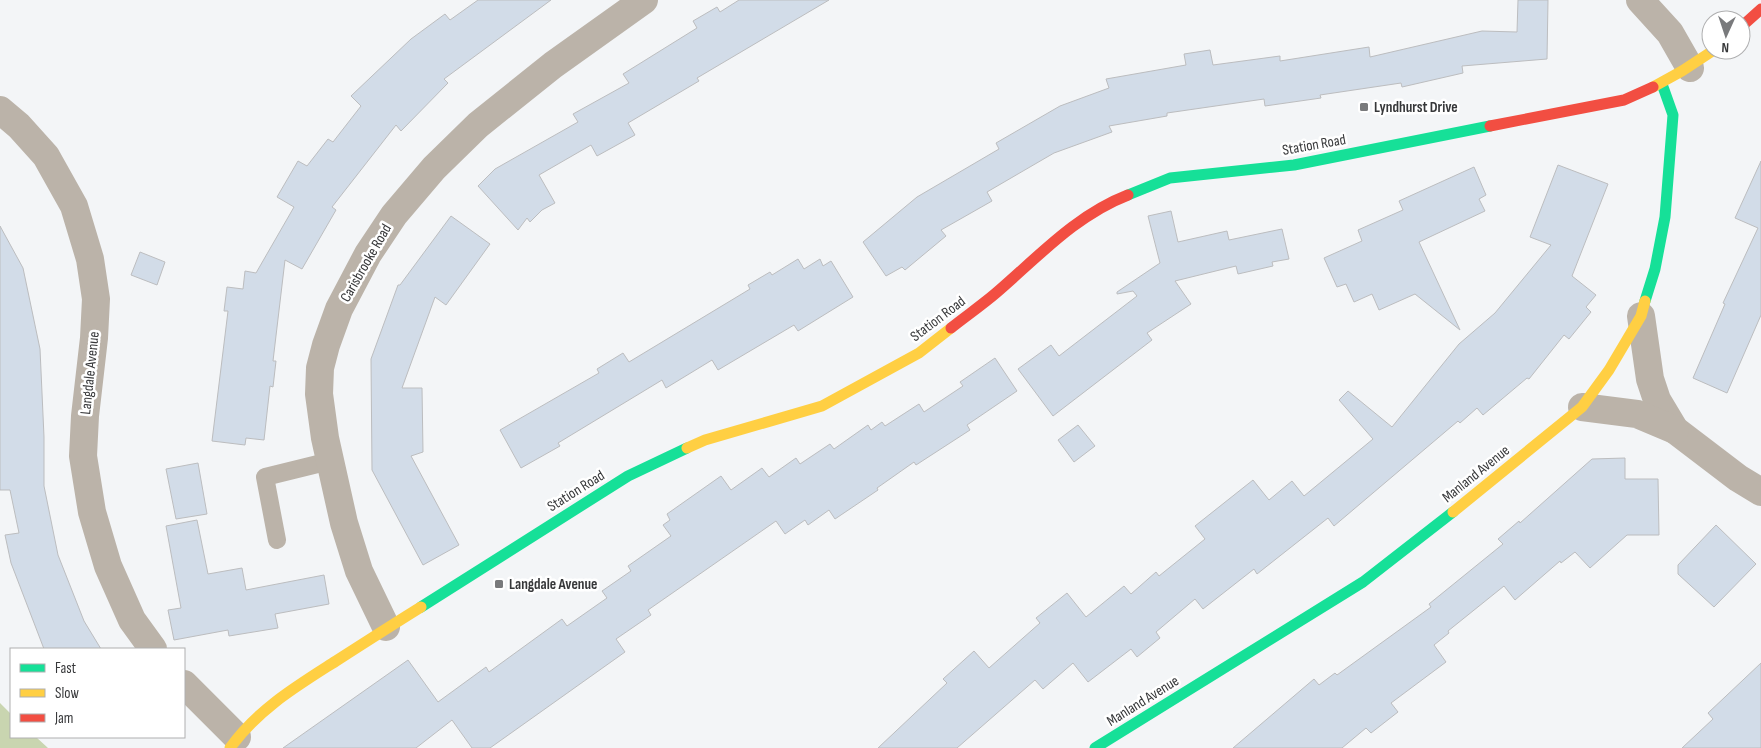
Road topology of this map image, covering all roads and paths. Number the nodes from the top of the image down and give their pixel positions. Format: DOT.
graph roads {
  1 [pos="644,0"];
  2 [pos="1640,0"];
  3 [pos="1761,9"];
  4 [pos="1751,18"];
  5 [pos="1701,60"];
  6 [pos="1690,68"];
  7 [pos="1662,84"];
  8 [pos="0,110"];
  9 [pos="1641,316"];
  10 [pos="1582,407"];
  11 [pos="1675,430"];
  12 [pos="330,462"];
  13 [pos="1761,492"];
  14 [pos="277,540"];
  15 [pos="386,627"];
  16 [pos="152,648"];
  17 [pos="185,685"];
  18 [pos="233,743"];
  19 [pos="1096,748"];
  1 -- 12 [label="street, Carisbrooke Road"];
  2 -- 6 [label="street"];
  3 -- 4 [label="main road"];
  5 -- 6 [label="main road, Station Road"];
  6 -- 7 [label="main road, Station Road"];
  7 -- 9 [label="main road, Manland Avenue"];
  7 -- 15 [label="main road, Station Road"];
  8 -- 16 [label="street, Langdale Avenue"];
  9 -- 10 [label="main road, Manland Avenue"];
  9 -- 11 [label="street"];
  10 -- 11 [label="street"];
  10 -- 19 [label="main road, Manland Avenue"];
  11 -- 13 [label="street"];
  12 -- 14 [label="lane"];
  12 -- 15 [label="street, Carisbrooke Road"];
  15 -- 18 [label="main road, Station Road"];
  17 -- 18 [label="street"];
}
